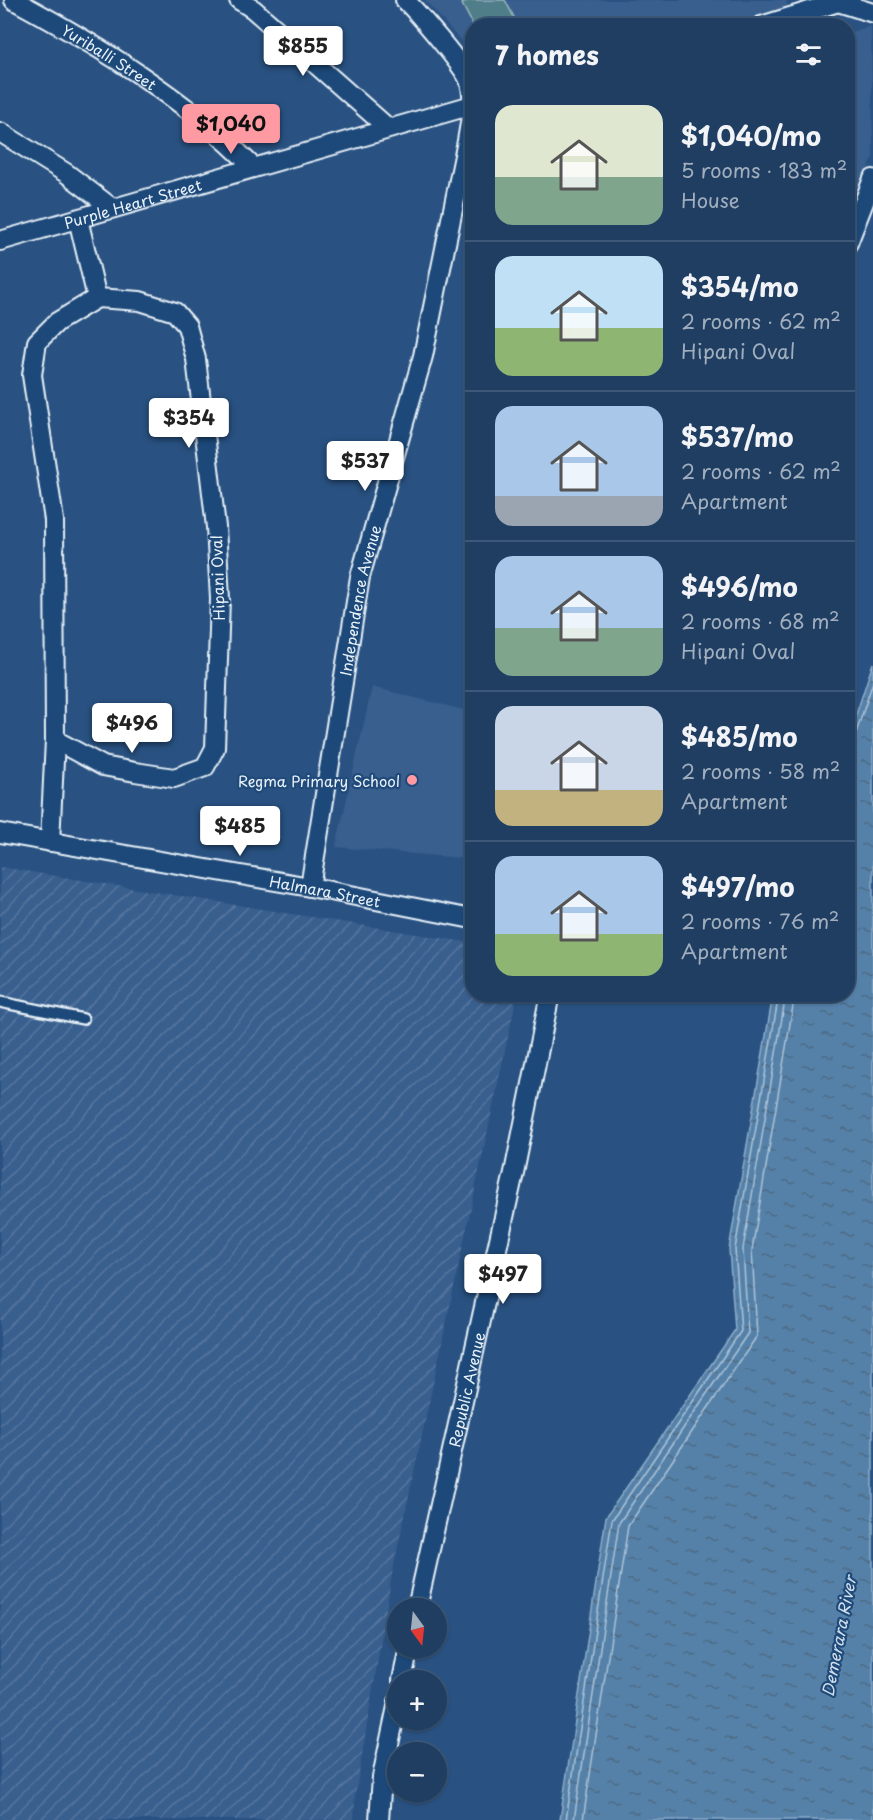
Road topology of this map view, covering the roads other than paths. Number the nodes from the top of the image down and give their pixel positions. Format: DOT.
graph roads {
  1 [pos="14,0"];
  2 [pos="239,0"];
  3 [pos="405,0"];
  4 [pos="843,2"];
  5 [pos="873,13"];
  6 [pos="788,18"];
  7 [pos="465,76"];
  8 [pos="465,107"];
  9 [pos="388,128"];
  10 [pos="0,132"];
  11 [pos="465,151"];
  12 [pos="253,167"];
  13 [pos="873,179"];
  14 [pos="112,208"];
  15 [pos="78,219"];
  16 [pos="855,225"];
  17 [pos="0,241"];
  18 [pos="97,298"];
  19 [pos="55,740"];
  20 [pos="0,832"];
  21 [pos="50,842"];
  22 [pos="310,887"];
  23 [pos="465,918"];
  24 [pos="0,1002"];
  25 [pos="548,1002"];
  26 [pos="83,1019"];
  27 [pos="419,1598"];
  28 [pos="392,1730"];
  29 [pos="379,1820"];
  1 -- 12 [label="street, Yuriballi Street"];
  2 -- 9 [label="street"];
  3 -- 7 [label="street"];
  4 -- 5 [label="street"];
  4 -- 6 [label="street"];
  8 -- 9 [label="street, Purple Heart Street"];
  9 -- 12 [label="street, Purple Heart Street"];
  10 -- 14 [label="street"];
  11 -- 22 [label="street, Independence Avenue"];
  12 -- 14 [label="street, Purple Heart Street"];
  13 -- 16 [label="street"];
  14 -- 15 [label="street, Purple Heart Street"];
  15 -- 17 [label="street, Purple Heart Street"];
  15 -- 18 [label="street"];
  18 -- 19 [label="street"];
  18 -- 19 [label="street, Hipani Oval"];
  19 -- 21 [label="street"];
  20 -- 21 [label="street, Halmara Street"];
  21 -- 22 [label="street, Halmara Street"];
  22 -- 23 [label="street, Halmara Street"];
  24 -- 26 [label="lane"];
  25 -- 27 [label="street, Republic Avenue"];
  28 -- 29 [label="street"];
}
